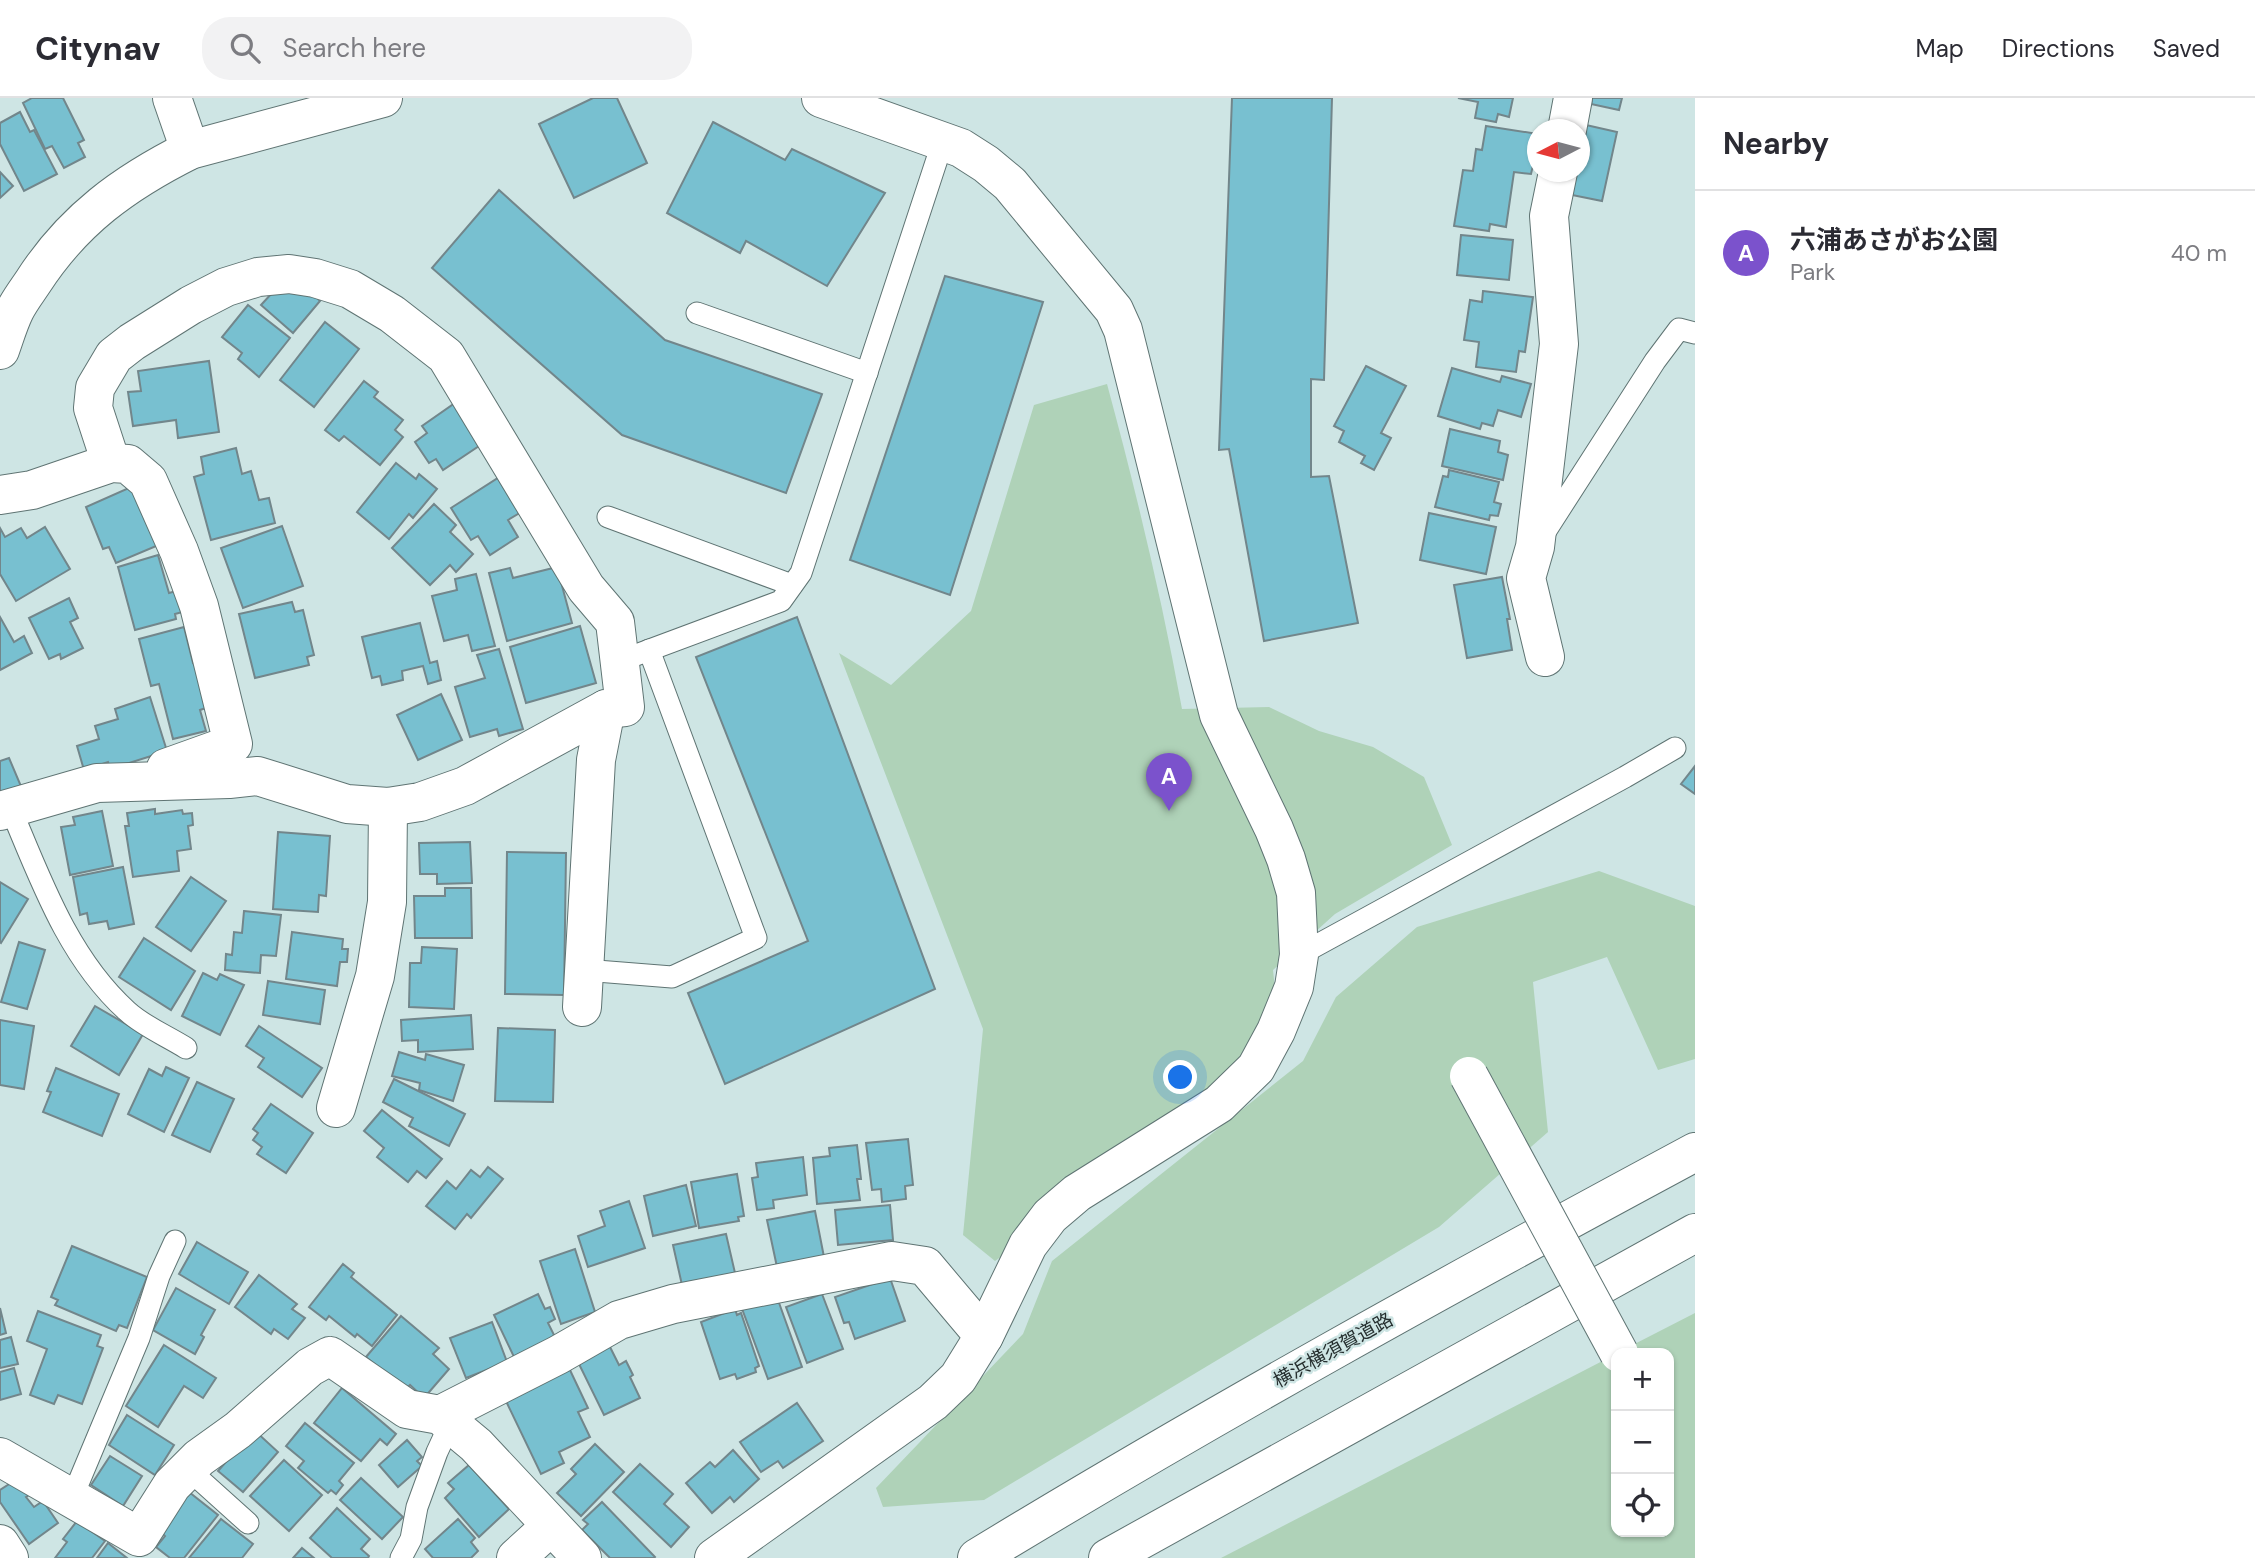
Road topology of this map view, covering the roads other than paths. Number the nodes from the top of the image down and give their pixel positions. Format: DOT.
graph roads {
  1 [pos="172,98"];
  2 [pos="383,98"];
  3 [pos="821,98"];
  4 [pos="1573,98"];
  5 [pos="1569,119"];
  6 [pos="943,141"];
  7 [pos="190,150"];
  8 [pos="1556,182"];
  9 [pos="697,313"];
  10 [pos="1695,333"];
  11 [pos="0,349"];
  12 [pos="867,373"];
  13 [pos="111,463"];
  14 [pos="0,495"];
  15 [pos="608,517"];
  16 [pos="1535,547"];
  17 [pos="792,585"];
  18 [pos="635,656"];
  19 [pos="1545,657"];
  20 [pos="606,709"];
  21 [pos="1675,748"];
  22 [pos="167,781"];
  23 [pos="388,807"];
  24 [pos="5,809"];
  25 [pos="1298,955"];
  26 [pos="584,970"];
  27 [pos="582,1007"];
  28 [pos="186,1048"];
  29 [pos="1469,1076"];
  30 [pos="336,1108"];
  31 [pos="1695,1152"];
  32 [pos="1695,1233"];
  33 [pos="175,1241"];
  34 [pos="984,1336"];
  35 [pos="1616,1348"];
  36 [pos="445,1419"];
  37 [pos="0,1457"];
  38 [pos="188,1469"];
  39 [pos="72,1498"];
  40 [pos="248,1523"];
  41 [pos="551,1526"];
  42 [pos="0,1544"];
  43 [pos="992,1549"];
  44 [pos="9,1558"];
  45 [pos="401,1558"];
  46 [pos="516,1558"];
  47 [pos="582,1558"];
  48 [pos="714,1558"];
  49 [pos="1108,1558"];
  1 -- 7 [label="main road"];
  2 -- 7 [label="main road"];
  3 -- 6 [label="main road"];
  4 -- 5 [label="main road"];
  6 -- 12 [label="lane"];
  6 -- 25 [label="main road"];
  7 -- 11 [label="main road"];
  8 -- 16 [label="main road"];
  9 -- 12 [label="lane"];
  10 -- 16 [label="lane"];
  12 -- 17 [label="lane"];
  13 -- 14 [label="main road"];
  13 -- 18 [label="main road"];
  13 -- 22 [label="main road"];
  15 -- 17 [label="lane"];
  16 -- 19 [label="main road"];
  17 -- 18 [label="lane"];
  18 -- 20 [label="main road"];
  18 -- 26 [label="lane"];
  20 -- 23 [label="main road"];
  20 -- 26 [label="main road"];
  21 -- 25 [label="lane"];
  22 -- 23 [label="main road"];
  22 -- 24 [label="main road"];
  23 -- 30 [label="main road"];
  24 -- 28 [label="lane"];
  25 -- 34 [label="main road"];
  26 -- 27 [label="main road"];
  29 -- 35 [label="main road, bridge"];
  31 -- 43 [label="main road, 横浜横須賀道路"];
  32 -- 49 [label="main road"];
  33 -- 39 [label="lane"];
  34 -- 36 [label="main road"];
  34 -- 48 [label="main road"];
  36 -- 38 [label="main road"];
  36 -- 41 [label="main road"];
  36 -- 45 [label="lane"];
  37 -- 39 [label="main road"];
  38 -- 39 [label="main road"];
  38 -- 40 [label="lane"];
  41 -- 46 [label="main road"];
  41 -- 47 [label="main road"];
  42 -- 44 [label="main road"];
}
